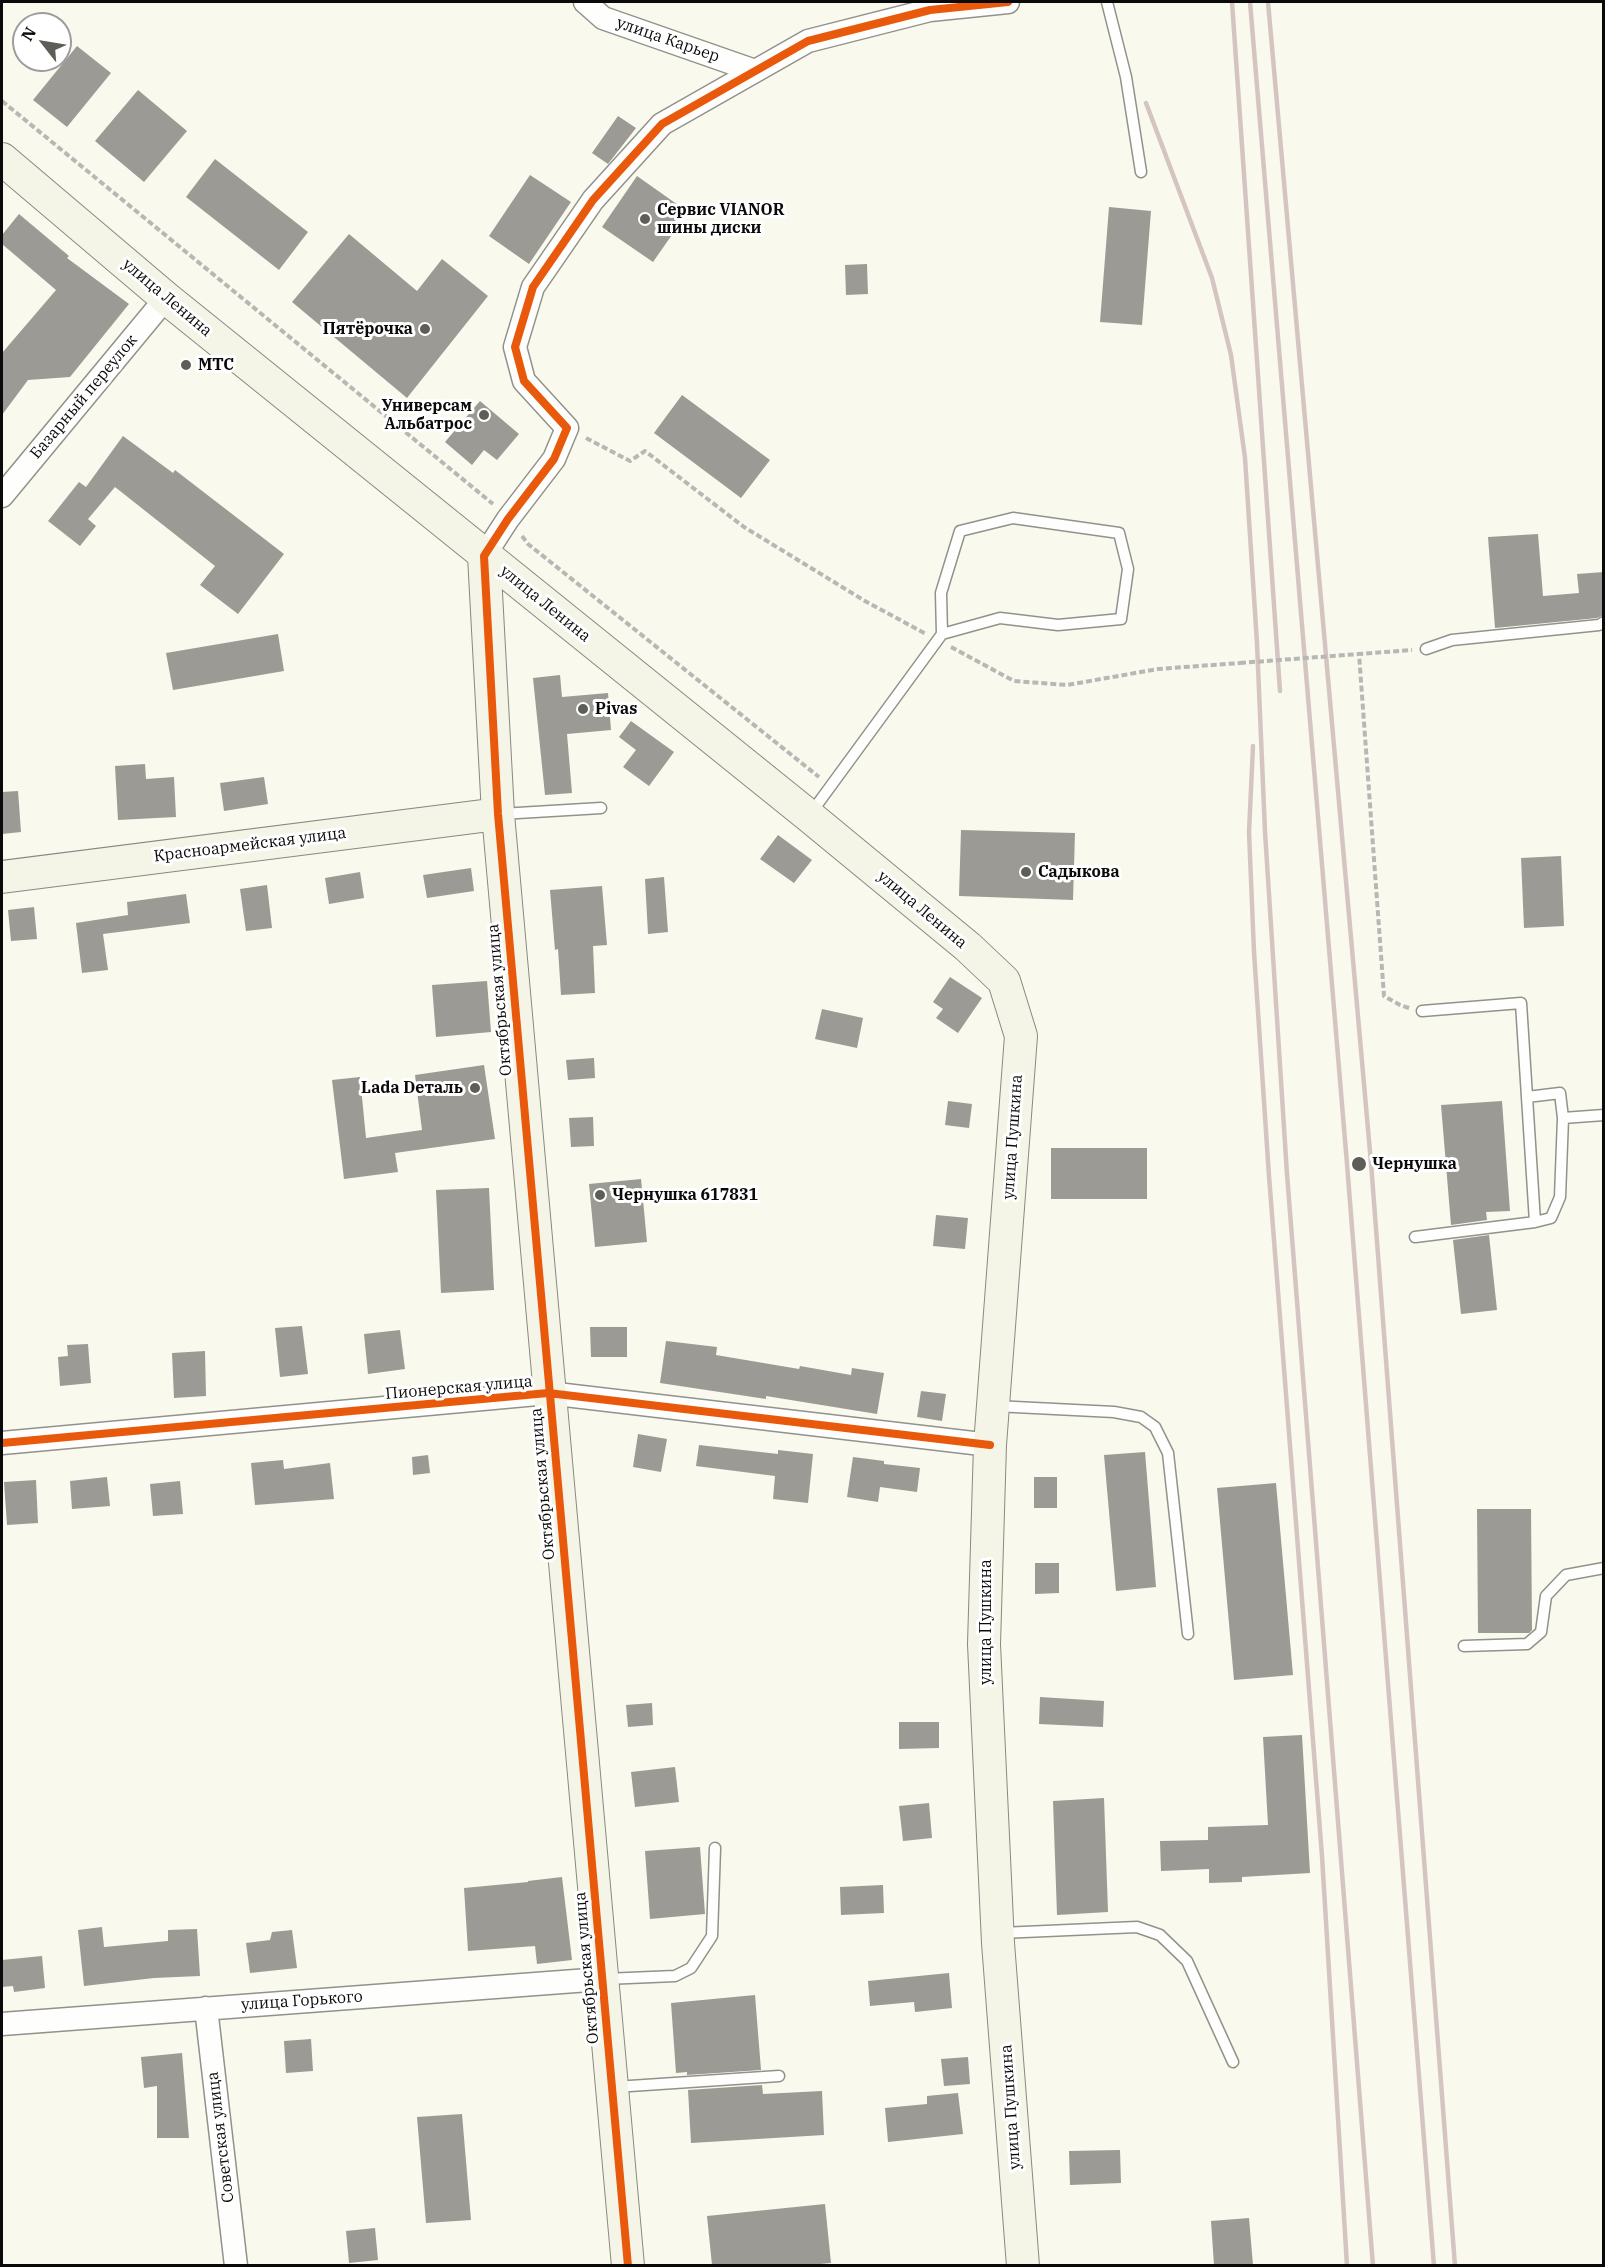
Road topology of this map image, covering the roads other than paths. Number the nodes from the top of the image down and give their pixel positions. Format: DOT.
graph roads {
  1 [pos="585,2"];
  2 [pos="1008,2"];
  3 [pos="1107,2"];
  4 [pos="932,6"];
  5 [pos="755,71"];
  6 [pos="2,159"];
  7 [pos="1141,172"];
  8 [pos="166,298"];
  9 [pos="2,496"];
  10 [pos="484,556"];
  11 [pos="1604,622"];
  12 [pos="940,637"];
  13 [pos="1426,649"];
  14 [pos="601,808"];
  15 [pos="498,814"];
  16 [pos="808,816"];
  17 [pos="2,877"];
  18 [pos="1004,981"];
  19 [pos="1422,1011"];
  20 [pos="1527,1097"];
  21 [pos="1604,1115"];
  22 [pos="1563,1118"];
  23 [pos="1535,1222"];
  24 [pos="1415,1237"];
  25 [pos="548,1393"];
  26 [pos="993,1405"];
  27 [pos="2,1443"];
  28 [pos="990,1445"];
  29 [pos="1604,1568"];
  30 [pos="1188,1634"];
  31 [pos="1464,1647"];
  32 [pos="715,1848"];
  33 [pos="998,1933"];
  34 [pos="602,1979"];
  35 [pos="206,2008"];
  36 [pos="2,2024"];
  37 [pos="1233,2062"];
  38 [pos="779,2076"];
  39 [pos="612,2087"];
  40 [pos="236,2265"];
  41 [pos="628,2265"];
  42 [pos="1023,2265"];
  1 -- 5 [label="street, улица Карьер"];
  2 -- 4 [label="street"];
  3 -- 7 [label="lane"];
  4 -- 5 [label="street"];
  5 -- 10 [label="street"];
  6 -- 8 [label="main road, улица Ленина"];
  8 -- 9 [label="street, Базарный переулок"];
  8 -- 10 [label="main road, улица Ленина"];
  10 -- 15 [label="main road, Октябрьская улица"];
  10 -- 16 [label="main road, улица Ленина"];
  11 -- 13 [label="lane"];
  12 -- 12 [label="lane"];
  12 -- 16 [label="lane"];
  14 -- 15 [label="lane"];
  15 -- 17 [label="main road, Красноармейская улица"];
  15 -- 25 [label="main road, Октябрьская улица"];
  16 -- 18 [label="main road, улица Ленина"];
  18 -- 26 [label="main road, улица Пушкина"];
  19 -- 20 [label="lane"];
  20 -- 22 [label="lane"];
  20 -- 23 [label="lane"];
  21 -- 22 [label="lane"];
  22 -- 23 [label="lane"];
  23 -- 24 [label="lane"];
  25 -- 27 [label="street, Пионерская улица"];
  25 -- 28 [label="street, Пионерская улица"];
  25 -- 34 [label="main road, Октябрьская улица"];
  26 -- 28 [label="main road, улица Пушкина"];
  26 -- 30 [label="lane"];
  28 -- 33 [label="main road, улица Пушкина"];
  29 -- 31 [label="lane"];
  32 -- 34 [label="lane"];
  33 -- 37 [label="lane"];
  33 -- 42 [label="main road, улица Пушкина"];
  34 -- 35 [label="street, улица Горького"];
  34 -- 39 [label="main road, Октябрьская улица"];
  35 -- 36 [label="street, улица Горького"];
  35 -- 40 [label="street, Советская улица"];
  38 -- 39 [label="lane"];
  39 -- 41 [label="main road, Октябрьская улица"];
}
